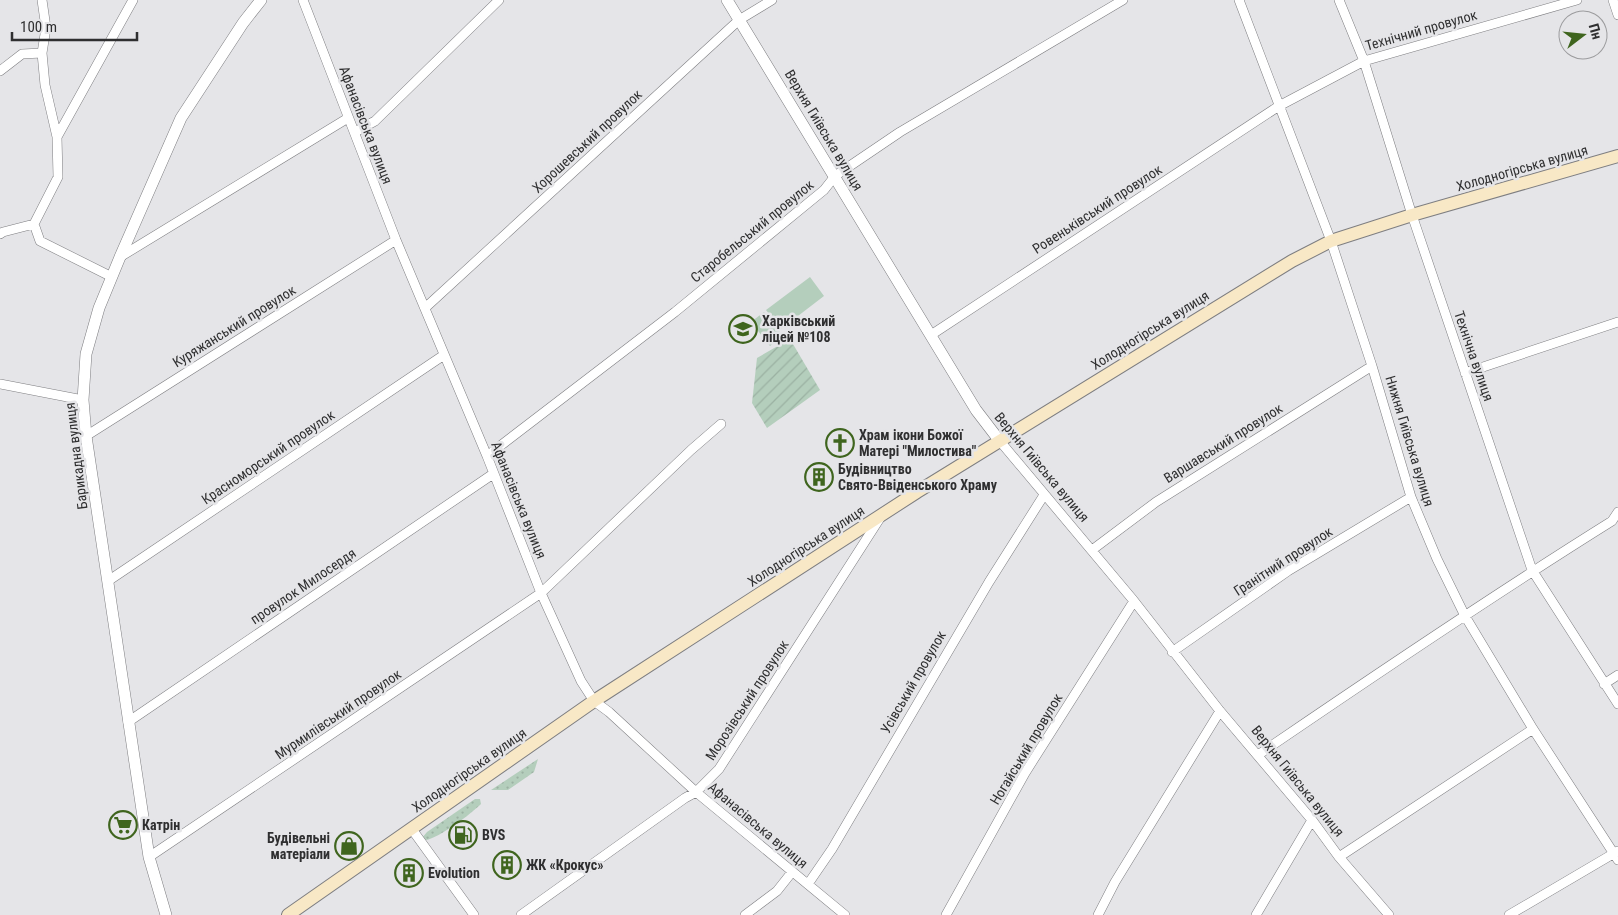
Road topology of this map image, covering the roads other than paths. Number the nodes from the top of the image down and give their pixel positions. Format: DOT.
graph roads {
  1 [pos="42,0"];
  2 [pos="133,0"];
  3 [pos="261,0"];
  4 [pos="303,0"];
  5 [pos="499,0"];
  6 [pos="727,0"];
  7 [pos="772,0"];
  8 [pos="1123,0"];
  9 [pos="1239,0"];
  10 [pos="1339,0"];
  11 [pos="1577,0"];
  12 [pos="1614,0"];
  13 [pos="1618,15"];
  14 [pos="739,20"];
  15 [pos="42,52"];
  16 [pos="1364,61"];
  17 [pos="0,70"];
  18 [pos="1279,106"];
  19 [pos="348,118"];
  20 [pos="355,132"];
  21 [pos="56,137"];
  22 [pos="1618,156"];
  23 [pos="835,176"];
  24 [pos="1412,215"];
  25 [pos="34,224"];
  26 [pos="0,234"];
  27 [pos="396,240"];
  28 [pos="1331,242"];
  29 [pos="120,258"];
  30 [pos="112,277"];
  31 [pos="425,308"];
  32 [pos="1618,322"];
  33 [pos="931,335"];
  34 [pos="444,355"];
  35 [pos="1372,366"];
  36 [pos="1465,373"];
  37 [pos="0,384"];
  38 [pos="83,400"];
  39 [pos="721,424"];
  40 [pos="86,436"];
  41 [pos="1000,440"];
  42 [pos="487,456"];
  43 [pos="493,474"];
  44 [pos="1044,495"];
  45 [pos="1412,497"];
  46 [pos="1618,512"];
  47 [pos="883,514"];
  48 [pos="1092,550"];
  49 [pos="1532,570"];
  50 [pos="108,581"];
  51 [pos="541,593"];
  52 [pos="1134,601"];
  53 [pos="1465,616"];
  54 [pos="1172,652"];
  55 [pos="1618,675"];
  56 [pos="1604,684"];
  57 [pos="594,701"];
  58 [pos="1618,704"];
  59 [pos="1220,711"];
  60 [pos="128,722"];
  61 [pos="1533,730"];
  62 [pos="1258,755"];
  63 [pos="696,792"];
  64 [pos="1312,820"];
  65 [pos="412,828"];
  66 [pos="1617,855"];
  67 [pos="149,857"];
  68 [pos="1339,857"];
  69 [pos="792,872"];
  70 [pos="808,884"];
  71 [pos="166,915"];
  72 [pos="288,915"];
  73 [pos="474,915"];
  74 [pos="521,915"];
  75 [pos="745,915"];
  76 [pos="845,915"];
  77 [pos="946,915"];
  78 [pos="1098,915"];
  79 [pos="1256,915"];
  80 [pos="1388,915"];
  81 [pos="1509,915"];
  1 -- 15 [label="street"];
  2 -- 21 [label="street"];
  3 -- 29 [label="street, Барикадна вулиця"];
  4 -- 19 [label="street, Афанасівська вулиця"];
  5 -- 20 [label="street"];
  6 -- 14 [label="street, Верхня Гиївська вулиця"];
  7 -- 14 [label="street, Хорошевський провулок"];
  8 -- 23 [label="street, Старобельський провулок"];
  9 -- 18 [label="street, Нижня Гиївська вулиця"];
  10 -- 16 [label="street, Технічна вулиця"];
  11 -- 16 [label="street, Технічний провулок"];
  12 -- 13 [label="street"];
  14 -- 23 [label="street, Верхня Гиївська вулиця"];
  14 -- 31 [label="street, Хорошевський провулок"];
  15 -- 17 [label="street"];
  15 -- 21 [label="street"];
  16 -- 18 [label="street, Технічний провулок"];
  16 -- 24 [label="street, Технічна вулиця"];
  18 -- 28 [label="street, Нижня Гиївська вулиця"];
  18 -- 33 [label="street, Ровеньківський провулок"];
  19 -- 20 [label="street, Афанасівська вулиця"];
  19 -- 29 [label="street"];
  20 -- 27 [label="street, Афанасівська вулиця"];
  21 -- 25 [label="street"];
  22 -- 24 [label="main road, Холодногірська вулиця"];
  23 -- 33 [label="street, Верхня Гиївська вулиця"];
  23 -- 42 [label="street, Старобельський провулок"];
  24 -- 28 [label="main road, Холодногірська вулиця"];
  24 -- 36 [label="street, Технічна вулиця"];
  25 -- 26 [label="street"];
  25 -- 30 [label="street"];
  27 -- 31 [label="street, Афанасівська вулиця"];
  27 -- 40 [label="street, Куряжанський провулок"];
  28 -- 35 [label="street, Нижня Гиївська вулиця"];
  28 -- 41 [label="main road, Холодногірська вулиця"];
  29 -- 30 [label="street, Барикадна вулиця"];
  30 -- 38 [label="street, Барикадна вулиця"];
  31 -- 34 [label="street, Афанасівська вулиця"];
  32 -- 36 [label="street"];
  33 -- 41 [label="street, Верхня Гиївська вулиця"];
  34 -- 42 [label="street, Афанасівська вулиця"];
  34 -- 50 [label="street, Красноморський провулок"];
  35 -- 45 [label="street, Нижня Гиївська вулиця"];
  35 -- 48 [label="street, Варшавський провулок"];
  36 -- 49 [label="street, Технічна вулиця"];
  37 -- 38 [label="street"];
  38 -- 40 [label="street, Барикадна вулиця"];
  39 -- 51 [label="street, Мурмилівський провулок"];
  40 -- 50 [label="street, Барикадна вулиця"];
  41 -- 44 [label="street, Верхня Гиївська вулиця"];
  41 -- 47 [label="main road, Холодногірська вулиця"];
  42 -- 43 [label="street, Афанасівська вулиця"];
  43 -- 51 [label="street, Афанасівська вулиця"];
  43 -- 60 [label="street, провулок Милосердя"];
  44 -- 48 [label="street, Верхня Гиївська вулиця"];
  44 -- 70 [label="street, Усівський провулок"];
  45 -- 53 [label="street, Нижня Гиївська вулиця"];
  45 -- 54 [label="street, Гранітний провулок"];
  46 -- 49 [label="street"];
  47 -- 57 [label="main road, Холодногірська вулиця"];
  47 -- 63 [label="street, Морозівський провулок"];
  48 -- 52 [label="street, Верхня Гиївська вулиця"];
  49 -- 53 [label="street"];
  49 -- 56 [label="street, Технічна вулиця"];
  50 -- 60 [label="street, Барикадна вулиця"];
  51 -- 57 [label="street, Афанасівська вулиця"];
  51 -- 67 [label="street, Мурмилівський провулок"];
  52 -- 54 [label="street, Верхня Гиївська вулиця"];
  52 -- 77 [label="street, Ногайський провулок"];
  53 -- 61 [label="street, Нижня Гиївська вулиця"];
  53 -- 62 [label="street"];
  54 -- 59 [label="street, Верхня Гиївська вулиця"];
  55 -- 56 [label="street"];
  56 -- 58 [label="street, Технічна вулиця"];
  57 -- 63 [label="street, Афанасівська вулиця"];
  57 -- 65 [label="main road, Холодногірська вулиця"];
  59 -- 62 [label="street, Верхня Гиївська вулиця"];
  59 -- 78 [label="street"];
  60 -- 67 [label="street, Барикадна вулиця"];
  61 -- 66 [label="street, Нижня Гиївська вулиця"];
  61 -- 68 [label="street"];
  62 -- 64 [label="street, Верхня Гиївська вулиця"];
  63 -- 69 [label="street, Афанасівська вулиця"];
  63 -- 74 [label="street, Морозівський провулок"];
  64 -- 68 [label="street, Верхня Гиївська вулиця"];
  64 -- 79 [label="street"];
  65 -- 72 [label="main road, Холодногірська вулиця"];
  65 -- 73 [label="street"];
  66 -- 81 [label="street"];
  67 -- 71 [label="street, Барикадна вулиця"];
  68 -- 80 [label="street, Верхня Гиївська вулиця"];
  69 -- 70 [label="street, Афанасівська вулиця"];
  69 -- 75 [label="street"];
  70 -- 76 [label="street, Афанасівська вулиця"];
}
